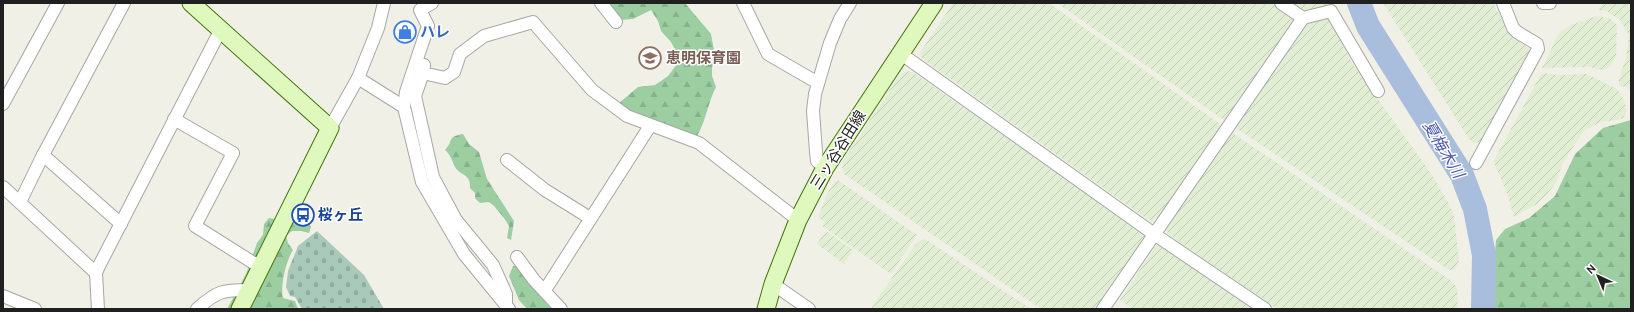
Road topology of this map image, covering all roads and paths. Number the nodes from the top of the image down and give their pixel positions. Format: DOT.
graph roads {
  1 [pos="58,3"];
  2 [pos="124,3"];
  3 [pos="191,3"];
  4 [pos="384,3"];
  5 [pos="432,3"];
  6 [pos="601,3"];
  7 [pos="743,3"];
  8 [pos="850,3"];
  9 [pos="934,3"];
  10 [pos="1281,3"];
  11 [pos="1503,3"];
  12 [pos="1543,3"];
  13 [pos="1550,3"];
  14 [pos="1303,18"];
  15 [pos="616,22"];
  16 [pos="221,29"];
  17 [pos="424,39"];
  18 [pos="900,53"];
  19 [pos="423,73"];
  20 [pos="358,78"];
  21 [pos="818,83"];
  22 [pos="1378,91"];
  23 [pos="3,104"];
  24 [pos="404,107"];
  25 [pos="174,119"];
  26 [pos="650,126"];
  27 [pos="330,128"];
  28 [pos="43,155"];
  29 [pos="507,160"];
  30 [pos="1476,163"];
  31 [pos="825,168"];
  32 [pos="3,187"];
  33 [pos="20,202"];
  34 [pos="590,218"];
  35 [pos="798,220"];
  36 [pos="121,224"];
  37 [pos="1154,234"];
  38 [pos="517,257"];
  39 [pos="260,267"];
  40 [pos="96,273"];
  41 [pos="773,284"];
  42 [pos="249,290"];
  43 [pos="545,290"];
  44 [pos="3,296"];
  45 [pos="507,306"];
  46 [pos="35,309"];
  47 [pos="98,309"];
  48 [pos="197,309"];
  49 [pos="240,309"];
  50 [pos="561,309"];
  51 [pos="766,309"];
  52 [pos="809,309"];
  53 [pos="1103,309"];
  54 [pos="1265,309"];
  1 -- 23 [label="street"];
  2 -- 28 [label="street"];
  3 -- 16 [label="street"];
  4 -- 20 [label="street"];
  5 -- 17 [label="street"];
  6 -- 15 [label="street"];
  7 -- 21 [label="street"];
  8 -- 21 [label="street"];
  9 -- 18 [label="street, 三ッ谷谷田線"];
  10 -- 14 [label="street"];
  11 -- 30 [label="street"];
  12 -- 13 [label="street"];
  14 -- 22 [label="street"];
  14 -- 37 [label="street"];
  16 -- 25 [label="street"];
  16 -- 27 [label="street"];
  17 -- 19 [label="street"];
  17 -- 24 [label="street"];
  18 -- 31 [label="street, 三ッ谷谷田線"];
  18 -- 37 [label="street"];
  19 -- 26 [label="street"];
  19 -- 45 [label="street"];
  20 -- 24 [label="street"];
  20 -- 27 [label="street"];
  21 -- 31 [label="street"];
  24 -- 45 [label="street"];
  25 -- 36 [label="street"];
  25 -- 39 [label="street"];
  26 -- 34 [label="street"];
  26 -- 35 [label="street"];
  27 -- 39 [label="street"];
  28 -- 33 [label="street"];
  28 -- 36 [label="street"];
  29 -- 34 [label="street"];
  31 -- 35 [label="street, 三ッ谷谷田線"];
  32 -- 33 [label="street"];
  33 -- 40 [label="street"];
  34 -- 43 [label="street"];
  35 -- 41 [label="street, 三ッ谷谷田線"];
  36 -- 40 [label="street"];
  37 -- 53 [label="street"];
  37 -- 54 [label="street"];
  38 -- 43 [label="street"];
  39 -- 42 [label="street"];
  40 -- 47 [label="street"];
  41 -- 51 [label="street, 三ッ谷谷田線"];
  41 -- 52 [label="street"];
  42 -- 48 [label="street"];
  42 -- 49 [label="street"];
  43 -- 50 [label="street"];
  44 -- 46 [label="street"];
}
